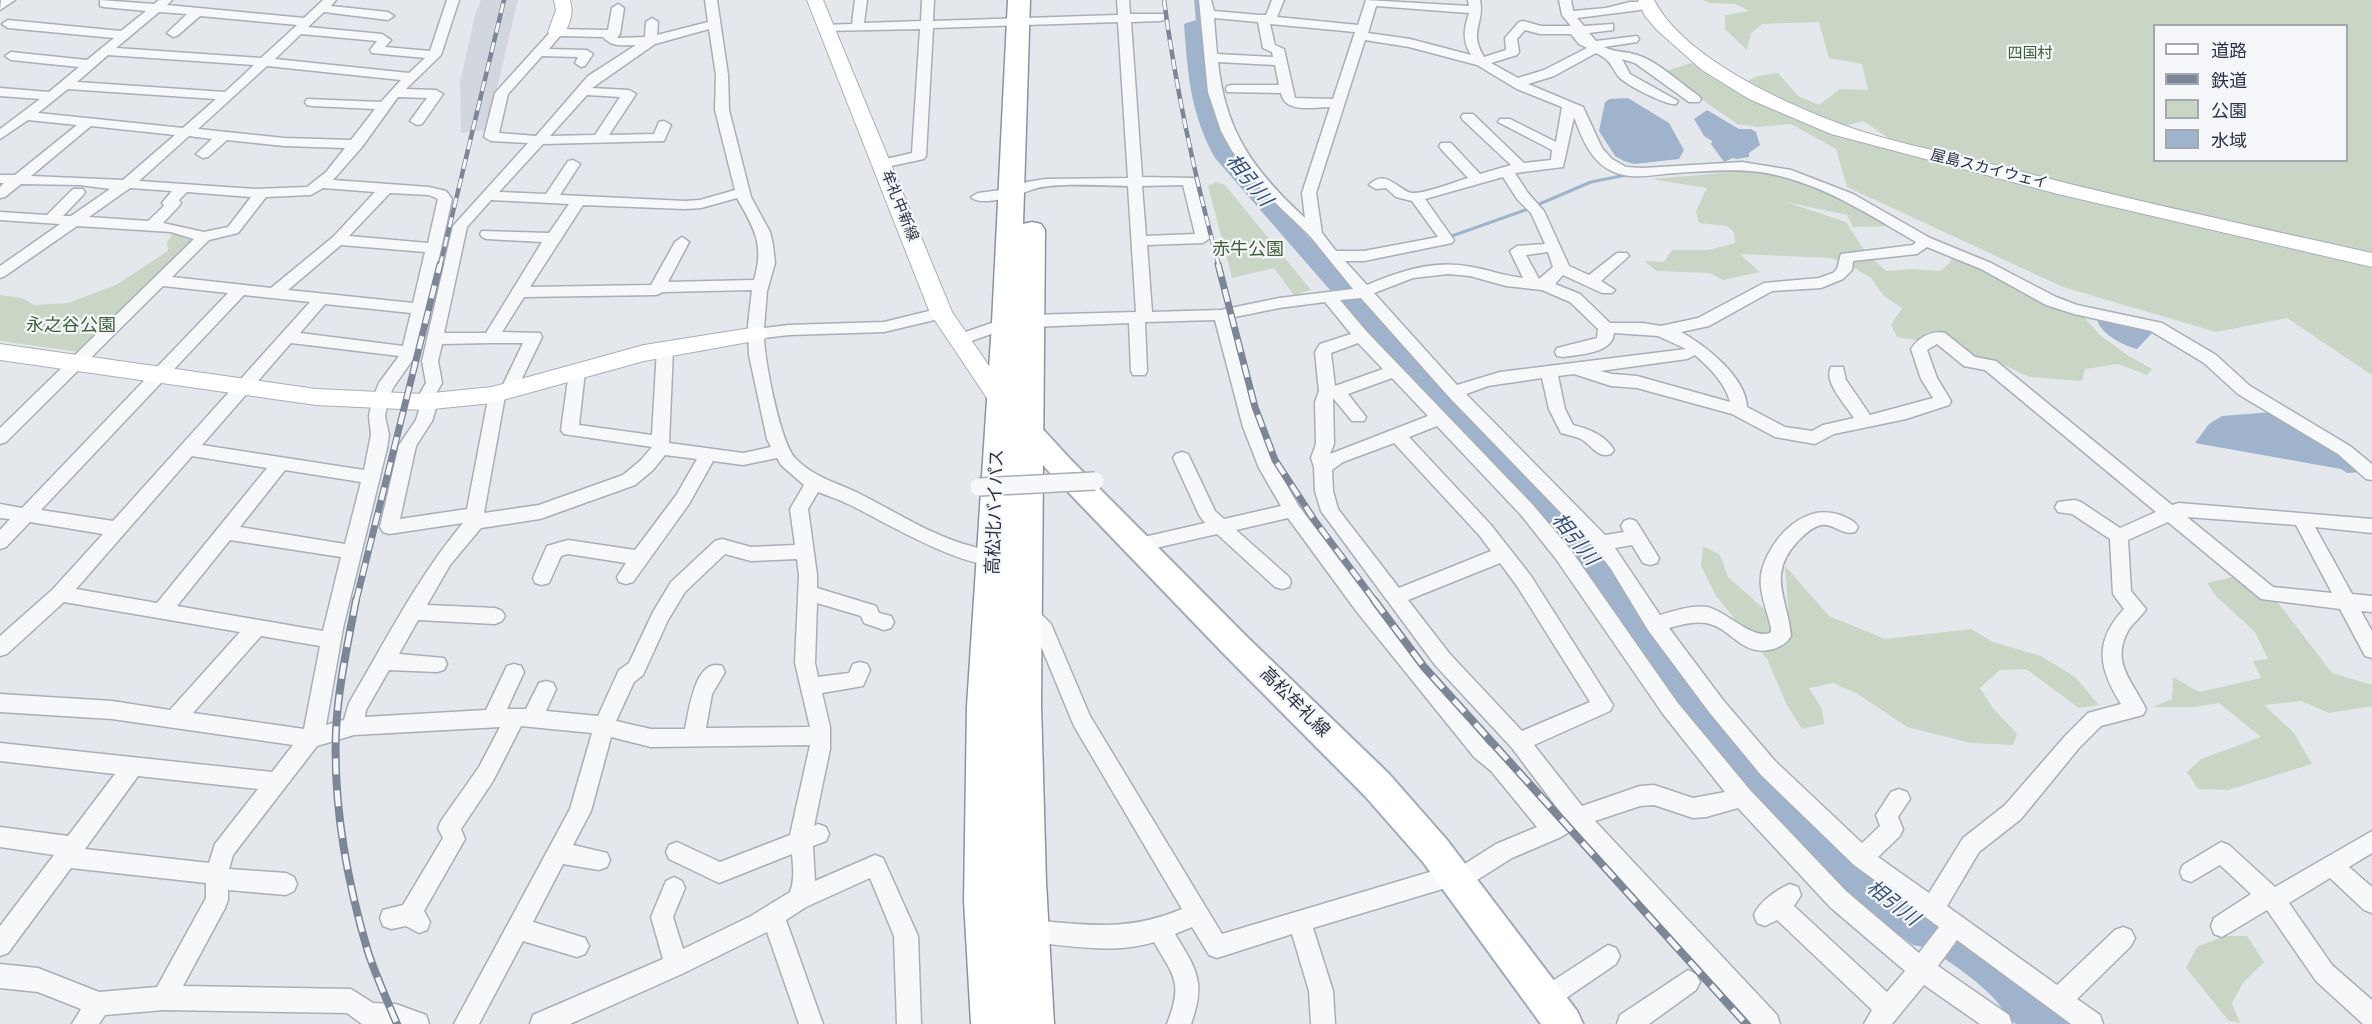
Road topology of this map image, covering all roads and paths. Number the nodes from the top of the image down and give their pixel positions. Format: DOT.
graph roads {
  1 [pos="9,0"];
  2 [pos="453,0"];
  3 [pos="562,0"];
  4 [pos="711,0"];
  5 [pos="815,0"];
  6 [pos="861,0"];
  7 [pos="928,0"];
  8 [pos="1123,0"];
  9 [pos="1205,0"];
  10 [pos="1278,0"];
  11 [pos="1565,0"];
  12 [pos="1372,1"];
  13 [pos="104,3"];
  14 [pos="1647,3"];
  15 [pos="161,4"];
  16 [pos="325,4"];
  17 [pos="1475,5"];
  18 [pos="0,6"];
  19 [pos="618,8"];
  20 [pos="1025,11"];
  21 [pos="197,12"];
  22 [pos="1208,14"];
  23 [pos="235,15"];
  24 [pos="1568,15"];
  25 [pos="388,16"];
  26 [pos="1160,17"];
  27 [pos="1124,18"];
  28 [pos="1267,18"];
  29 [pos="652,21"];
  30 [pos="8,24"];
  31 [pos="715,24"];
  32 [pos="224,25"];
  33 [pos="925,25"];
  34 [pos="301,26"];
  35 [pos="1608,27"];
  36 [pos="827,28"];
  37 [pos="857,28"];
  38 [pos="1581,30"];
  39 [pos="557,32"];
  40 [pos="1361,32"];
  41 [pos="173,33"];
  42 [pos="607,34"];
  43 [pos="122,35"];
  44 [pos="1633,39"];
  45 [pos="651,41"];
  46 [pos="1594,46"];
  47 [pos="104,51"];
  48 [pos="540,52"];
  49 [pos="435,54"];
  50 [pos="11,56"];
  51 [pos="1614,57"];
  52 [pos="1212,58"];
  53 [pos="1280,61"];
  54 [pos="265,62"];
  55 [pos="1481,62"];
  56 [pos="90,63"];
  57 [pos="581,63"];
  58 [pos="411,77"];
  59 [pos="1517,83"];
  60 [pos="65,85"];
  61 [pos="1232,89"];
  62 [pos="1287,89"];
  63 [pos="584,91"];
  64 [pos="0,92"];
  65 [pos="395,93"];
  66 [pos="52,96"];
  67 [pos="228,96"];
  68 [pos="1694,99"];
  69 [pos="1671,101"];
  70 [pos="312,102"];
  71 [pos="1339,103"];
  72 [pos="1569,105"];
  73 [pos="386,106"];
  74 [pos="27,116"];
  75 [pos="1468,117"];
  76 [pos="417,122"];
  77 [pos="1505,122"];
  78 [pos="86,124"];
  79 [pos="664,125"];
  80 [pos="4,129"];
  81 [pos="188,130"];
  82 [pos="225,135"];
  83 [pos="599,139"];
  84 [pos="541,140"];
  85 [pos="357,144"];
  86 [pos="1446,146"];
  87 [pos="1559,147"];
  88 [pos="203,154"];
  89 [pos="573,164"];
  90 [pos="882,164"];
  91 [pos="1514,170"];
  92 [pos="246,178"];
  93 [pos="0,179"];
  94 [pos="1477,179"];
  95 [pos="16,180"];
  96 [pos="1135,182"];
  97 [pos="127,184"];
  98 [pos="323,184"];
  99 [pos="1376,185"];
  100 [pos="184,187"];
  101 [pos="386,188"];
  102 [pos="1022,189"];
  103 [pos="234,191"];
  104 [pos="78,192"];
  105 [pos="743,192"];
  106 [pos="262,193"];
  107 [pos="0,194"];
  108 [pos="488,196"];
  109 [pos="1416,197"];
  110 [pos="978,198"];
  111 [pos="550,199"];
  112 [pos="578,201"];
  113 [pos="0,216"];
  114 [pos="51,219"];
  115 [pos="73,222"];
  116 [pos="152,226"];
  117 [pos="1315,232"];
  118 [pos="488,234"];
  119 [pos="204,237"];
  120 [pos="552,238"];
  121 [pos="338,240"];
  122 [pos="1138,241"];
  123 [pos="1925,241"];
  124 [pos="682,242"];
  125 [pos="432,248"];
  126 [pos="1546,248"];
  127 [pos="1332,256"];
  128 [pos="1622,256"];
  129 [pos="2372,260"];
  130 [pos="1561,268"];
  131 [pos="0,273"];
  132 [pos="160,281"];
  133 [pos="1591,281"];
  134 [pos="1539,284"];
  135 [pos="761,285"];
  136 [pos="658,287"];
  137 [pos="241,290"];
  138 [pos="1607,290"];
  139 [pos="517,292"];
  140 [pos="1363,292"];
  141 [pos="275,293"];
  142 [pos="322,298"];
  143 [pos="1333,298"];
  144 [pos="419,309"];
  145 [pos="941,313"];
  146 [pos="1221,315"];
  147 [pos="1141,317"];
  148 [pos="1019,321"];
  149 [pos="1606,328"];
  150 [pos="1664,331"];
  151 [pos="757,334"];
  152 [pos="1361,336"];
  153 [pos="287,337"];
  154 [pos="490,338"];
  155 [pos="434,339"];
  156 [pos="960,340"];
  157 [pos="665,349"];
  158 [pos="0,352"];
  159 [pos="410,352"];
  160 [pos="1563,352"];
  161 [pos="1686,354"];
  162 [pos="76,363"];
  163 [pos="1579,369"];
  164 [pos="1139,371"];
  165 [pos="1838,371"];
  166 [pos="577,372"];
  167 [pos="1393,372"];
  168 [pos="1548,372"];
  169 [pos="160,375"];
  170 [pos="242,387"];
  171 [pos="1332,391"];
  172 [pos="503,393"];
  173 [pos="1455,393"];
  174 [pos="380,400"];
  175 [pos="1001,401"];
  176 [pos="426,402"];
  177 [pos="1738,410"];
  178 [pos="1358,417"];
  179 [pos="1438,419"];
  180 [pos="1866,422"];
  181 [pos="1028,429"];
  182 [pos="1397,435"];
  183 [pos="0,438"];
  184 [pos="660,445"];
  185 [pos="187,449"];
  186 [pos="1605,450"];
  187 [pos="782,451"];
  188 [pos="708,454"];
  189 [pos="1182,458"];
  190 [pos="281,463"];
  191 [pos="1323,466"];
  192 [pos="2372,474"];
  193 [pos="370,477"];
  194 [pos="1095,482"];
  195 [pos="814,483"];
  196 [pos="979,487"];
  197 [pos="2064,507"];
  198 [pos="1292,510"];
  199 [pos="0,511"];
  200 [pos="2170,514"];
  201 [pos="26,515"];
  202 [pos="475,519"];
  203 [pos="2302,519"];
  204 [pos="1219,525"];
  205 [pos="2372,526"];
  206 [pos="1849,527"];
  207 [pos="118,529"];
  208 [pos="226,532"];
  209 [pos="2119,536"];
  210 [pos="0,542"];
  211 [pos="1602,543"];
  212 [pos="1138,545"];
  213 [pos="352,552"];
  214 [pos="804,552"];
  215 [pos="1503,554"];
  216 [pos="640,558"];
  217 [pos="1650,558"];
  218 [pos="1010,560"];
  219 [pos="626,577"];
  220 [pos="542,578"];
  221 [pos="1281,582"];
  222 [pos="807,593"];
  223 [pos="60,594"];
  224 [pos="1396,597"];
  225 [pos="2347,601"];
  226 [pos="2372,604"];
  227 [pos="1023,607"];
  228 [pos="162,611"];
  229 [pos="412,612"];
  230 [pos="495,616"];
  231 [pos="884,622"];
  232 [pos="1655,624"];
  233 [pos="256,628"];
  234 [pos="331,640"];
  235 [pos="0,648"];
  236 [pos="2372,650"];
  237 [pos="384,661"];
  238 [pos="437,664"];
  239 [pos="860,670"];
  240 [pos="514,672"];
  241 [pos="715,672"];
  242 [pos="811,686"];
  243 [pos="546,689"];
  244 [pos="0,703"];
  245 [pos="493,717"];
  246 [pos="524,718"];
  247 [pos="174,720"];
  248 [pos="604,725"];
  249 [pos="354,726"];
  250 [pos="820,736"];
  251 [pos="310,739"];
  252 [pos="694,739"];
  253 [pos="1519,742"];
  254 [pos="0,752"];
  255 [pos="132,768"];
  256 [pos="276,782"];
  257 [pos="1742,797"];
  258 [pos="1899,799"];
  259 [pos="1577,817"];
  260 [pos="1553,830"];
  261 [pos="0,837"];
  262 [pos="810,837"];
  263 [pos="2372,841"];
  264 [pos="69,852"];
  265 [pos="677,852"];
  266 [pos="558,853"];
  267 [pos="1862,858"];
  268 [pos="599,860"];
  269 [pos="2331,866"];
  270 [pos="2191,872"];
  271 [pos="217,874"];
  272 [pos="1455,878"];
  273 [pos="286,884"];
  274 [pos="674,888"];
  275 [pos="2271,898"];
  276 [pos="798,899"];
  277 [pos="2372,902"];
  278 [pos="1777,905"];
  279 [pos="1932,909"];
  280 [pos="1197,914"];
  281 [pos="774,915"];
  282 [pos="407,918"];
  283 [pos="1299,921"];
  284 [pos="2222,927"];
  285 [pos="519,928"];
  286 [pos="1952,928"];
  287 [pos="1160,930"];
  288 [pos="1027,931"];
  289 [pos="3,935"];
  290 [pos="2123,938"];
  291 [pos="577,946"];
  292 [pos="1608,956"];
  293 [pos="1927,962"];
  294 [pos="676,965"];
  295 [pos="0,976"];
  296 [pos="1688,982"];
  297 [pos="164,998"];
  298 [pos="1545,999"];
  299 [pos="2059,1000"];
  300 [pos="99,1004"];
  301 [pos="2372,1016"];
  302 [pos="1882,1017"];
  303 [pos="363,1018"];
  304 [pos="571,1018"];
  305 [pos="84,1024"];
  306 [pos="417,1024"];
  307 [pos="466,1024"];
  308 [pos="542,1024"];
  309 [pos="811,1024"];
  310 [pos="909,1024"];
  311 [pos="993,1024"];
  312 [pos="1032,1024"];
  313 [pos="1179,1024"];
  314 [pos="1323,1024"];
  315 [pos="1564,1024"];
  316 [pos="1629,1024"];
  317 [pos="1768,1024"];
  318 [pos="2000,1024"];
  319 [pos="2091,1024"];
  1 -- 18 [label="street"];
  2 -- 49 [label="street"];
  3 -- 39 [label="street"];
  4 -- 31 [label="street"];
  5 -- 36 [label="street, 牟礼中新線"];
  6 -- 37 [label="street"];
  7 -- 33 [label="street"];
  8 -- 27 [label="street"];
  9 -- 22 [label="street"];
  10 -- 28 [label="street"];
  11 -- 24 [label="street"];
  12 -- 17 [label="street"];
  12 -- 40 [label="street"];
  13 -- 15 [label="street"];
  14 -- 24 [label="street"];
  14 -- 129 [label="street, 屋島スカイウェイ"];
  15 -- 21 [label="street"];
  15 -- 43 [label="street"];
  16 -- 25 [label="street"];
  16 -- 34 [label="street"];
  17 -- 55 [label="street"];
  19 -- 42 [label="street"];
  20 -- 27 [label="street"];
  20 -- 33 [label="street"];
  20 -- 102 [label="highway, 高松北バイパス"];
  21 -- 23 [label="street"];
  21 -- 41 [label="street"];
  22 -- 28 [label="street"];
  22 -- 52 [label="street"];
  23 -- 32 [label="street"];
  23 -- 34 [label="street"];
  24 -- 38 [label="street"];
  26 -- 27 [label="street"];
  27 -- 96 [label="street"];
  28 -- 40 [label="street"];
  28 -- 53 [label="street"];
  29 -- 45 [label="street"];
  30 -- 43 [label="street"];
  31 -- 45 [label="street"];
  31 -- 105 [label="street"];
  33 -- 37 [label="street"];
  33 -- 90 [label="street"];
  34 -- 49 [label="street"];
  34 -- 54 [label="street"];
  35 -- 38 [label="street"];
  36 -- 37 [label="street"];
  36 -- 90 [label="street, 牟礼中新線"];
  38 -- 46 [label="street"];
  39 -- 42 [label="street"];
  39 -- 48 [label="street"];
  40 -- 55 [label="street"];
  40 -- 71 [label="street"];
  42 -- 45 [label="street"];
  43 -- 47 [label="street"];
  44 -- 46 [label="street"];
  45 -- 63 [label="street"];
  46 -- 51 [label="street"];
  46 -- 55 [label="street"];
  46 -- 59 [label="street"];
  47 -- 54 [label="street"];
  47 -- 56 [label="street"];
  48 -- 57 [label="street"];
  48 -- 84 [label="street"];
  49 -- 58 [label="street"];
  50 -- 56 [label="street"];
  51 -- 68 [label="street"];
  51 -- 69 [label="street"];
  52 -- 53 [label="street"];
  52 -- 117 [label="street"];
  53 -- 62 [label="street"];
  54 -- 58 [label="street"];
  54 -- 67 [label="street"];
  55 -- 59 [label="street"];
  56 -- 60 [label="street"];
  58 -- 65 [label="street"];
  59 -- 72 [label="street"];
  60 -- 66 [label="street"];
  60 -- 67 [label="street"];
  61 -- 62 [label="street"];
  62 -- 71 [label="street"];
  63 -- 83 [label="street"];
  63 -- 84 [label="street"];
  64 -- 66 [label="street"];
  65 -- 73 [label="street"];
  65 -- 76 [label="street"];
  66 -- 74 [label="street"];
  67 -- 81 [label="street"];
  70 -- 73 [label="street"];
  71 -- 117 [label="street"];
  72 -- 87 [label="street"];
  72 -- 123 [label="street"];
  73 -- 85 [label="street"];
  74 -- 78 [label="street"];
  74 -- 80 [label="street"];
  75 -- 91 [label="street"];
  77 -- 87 [label="street"];
  78 -- 81 [label="street"];
  78 -- 95 [label="street"];
  79 -- 83 [label="street"];
  81 -- 82 [label="street"];
  81 -- 97 [label="street"];
  82 -- 85 [label="street"];
  82 -- 88 [label="street"];
  83 -- 84 [label="street"];
  84 -- 108 [label="street"];
  85 -- 98 [label="street"];
  86 -- 94 [label="street"];
  87 -- 91 [label="street"];
  89 -- 111 [label="street"];
  90 -- 145 [label="street, 牟礼中新線"];
  91 -- 94 [label="street"];
  91 -- 130 [label="street"];
  92 -- 103 [label="street"];
  93 -- 95 [label="street"];
  94 -- 109 [label="street"];
  95 -- 97 [label="street"];
  95 -- 107 [label="street"];
  96 -- 102 [label="street"];
  96 -- 122 [label="street"];
  96 -- 122 [label="street"];
  97 -- 100 [label="street"];
  97 -- 115 [label="street"];
  98 -- 101 [label="street"];
  98 -- 106 [label="street"];
  99 -- 109 [label="street"];
  100 -- 103 [label="street"];
  100 -- 116 [label="street"];
  101 -- 121 [label="street"];
  101 -- 125 [label="street"];
  102 -- 110 [label="street"];
  102 -- 148 [label="highway, 高松北バイパス"];
  103 -- 106 [label="street"];
  104 -- 114 [label="street"];
  105 -- 112 [label="street"];
  105 -- 135 [label="street"];
  106 -- 119 [label="street"];
  108 -- 111 [label="street"];
  108 -- 155 [label="street"];
  109 -- 127 [label="street"];
  111 -- 112 [label="street"];
  112 -- 120 [label="street"];
  113 -- 114 [label="street"];
  114 -- 115 [label="street"];
  115 -- 116 [label="street"];
  115 -- 131 [label="street"];
  116 -- 119 [label="street"];
  117 -- 127 [label="street"];
  118 -- 120 [label="street"];
  119 -- 132 [label="street"];
  120 -- 139 [label="street"];
  121 -- 125 [label="street"];
  121 -- 141 [label="street"];
  122 -- 147 [label="street"];
  123 -- 150 [label="street"];
  123 -- 192 [label="street"];
  124 -- 136 [label="street"];
  125 -- 144 [label="street"];
  126 -- 134 [label="street"];
  127 -- 140 [label="street"];
  128 -- 133 [label="street"];
  130 -- 133 [label="street"];
  130 -- 134 [label="street"];
  132 -- 137 [label="street"];
  132 -- 162 [label="street"];
  133 -- 138 [label="street"];
  134 -- 140 [label="street"];
  134 -- 149 [label="street"];
  135 -- 136 [label="street"];
  135 -- 151 [label="street"];
  136 -- 139 [label="street"];
  137 -- 141 [label="street"];
  137 -- 169 [label="street"];
  139 -- 154 [label="street"];
  140 -- 143 [label="street"];
  140 -- 173 [label="street"];
  141 -- 142 [label="street"];
  142 -- 144 [label="street"];
  142 -- 153 [label="street"];
  143 -- 146 [label="street"];
  143 -- 152 [label="street"];
  144 -- 159 [label="street"];
  145 -- 151 [label="street"];
  145 -- 156 [label="street, 牟礼中新線"];
  146 -- 147 [label="street"];
  146 -- 198 [label="street"];
  147 -- 148 [label="street"];
  147 -- 164 [label="street"];
  148 -- 156 [label="street"];
  148 -- 175 [label="highway, 高松北バイパス"];
  148 -- 181 [label="highway, 高松北バイパス"];
  149 -- 150 [label="street"];
  149 -- 160 [label="street"];
  150 -- 177 [label="street"];
  151 -- 157 [label="street"];
  151 -- 187 [label="street"];
  152 -- 167 [label="street"];
  152 -- 171 [label="street"];
  153 -- 159 [label="street"];
  153 -- 170 [label="street"];
  154 -- 155 [label="street"];
  154 -- 172 [label="street"];
  155 -- 176 [label="street"];
  156 -- 175 [label="street, 牟礼中新線"];
  157 -- 166 [label="street"];
  157 -- 184 [label="street"];
  158 -- 162 [label="street"];
  159 -- 174 [label="street"];
  161 -- 163 [label="street"];
  162 -- 169 [label="street"];
  162 -- 183 [label="street"];
  163 -- 168 [label="street"];
  163 -- 177 [label="street"];
  165 -- 180 [label="street"];
  166 -- 172 [label="street"];
  166 -- 184 [label="street"];
  167 -- 171 [label="street"];
  167 -- 179 [label="street"];
  168 -- 173 [label="street"];
  168 -- 186 [label="street"];
  169 -- 170 [label="street"];
  169 -- 201 [label="street"];
  170 -- 174 [label="street"];
  170 -- 185 [label="street"];
  171 -- 178 [label="street"];
  171 -- 191 [label="street"];
  172 -- 176 [label="street"];
  172 -- 202 [label="street"];
  173 -- 211 [label="street"];
  174 -- 176 [label="street"];
  174 -- 193 [label="street"];
  175 -- 181 [label="main road, 高松牟礼線"];
  175 -- 218 [label="highway, 高松北バイパス"];
  176 -- 202 [label="street"];
  177 -- 180 [label="street"];
  179 -- 182 [label="street"];
  179 -- 257 [label="street"];
  180 -- 200 [label="street"];
  181 -- 212 [label="main road, 高松牟礼線"];
  181 -- 218 [label="highway, 高松北バイパス"];
  182 -- 191 [label="street"];
  182 -- 215 [label="street"];
  184 -- 188 [label="street"];
  184 -- 202 [label="street"];
  185 -- 190 [label="street"];
  185 -- 207 [label="street"];
  187 -- 188 [label="street"];
  187 -- 195 [label="street"];
  188 -- 216 [label="street"];
  189 -- 204 [label="street"];
  190 -- 193 [label="street"];
  190 -- 208 [label="street"];
  191 -- 224 [label="street"];
  193 -- 213 [label="street"];
  194 -- 196 [label="street, bridge"];
  195 -- 214 [label="street"];
  195 -- 218 [label="street"];
  197 -- 209 [label="street"];
  198 -- 204 [label="street"];
  198 -- 260 [label="street"];
  199 -- 201 [label="street"];
  200 -- 203 [label="street"];
  200 -- 209 [label="street"];
  200 -- 225 [label="street"];
  201 -- 207 [label="street"];
  201 -- 210 [label="street"];
  202 -- 229 [label="street"];
  203 -- 205 [label="street"];
  203 -- 225 [label="street"];
  204 -- 212 [label="street"];
  204 -- 221 [label="street"];
  206 -- 232 [label="street"];
  207 -- 223 [label="street"];
  208 -- 213 [label="street"];
  208 -- 228 [label="street"];
  209 -- 279 [label="street"];
  211 -- 217 [label="street"];
  211 -- 232 [label="street"];
  212 -- 272 [label="main road, 高松牟礼線"];
  213 -- 234 [label="street"];
  214 -- 222 [label="street"];
  214 -- 248 [label="street"];
  215 -- 224 [label="street"];
  215 -- 253 [label="street"];
  216 -- 219 [label="street"];
  216 -- 220 [label="street"];
  218 -- 227 [label="highway, 高松北バイパス"];
  218 -- 311 [label="highway, 高松北バイパス"];
  222 -- 231 [label="street"];
  222 -- 242 [label="street"];
  223 -- 228 [label="street"];
  223 -- 235 [label="street"];
  224 -- 253 [label="street"];
  225 -- 226 [label="street"];
  225 -- 236 [label="street"];
  227 -- 280 [label="street"];
  227 -- 288 [label="highway, 高松北バイパス"];
  228 -- 233 [label="street"];
  229 -- 230 [label="street"];
  229 -- 237 [label="street"];
  232 -- 267 [label="street"];
  233 -- 234 [label="street"];
  233 -- 247 [label="street"];
  234 -- 251 [label="street"];
  237 -- 238 [label="street"];
  237 -- 249 [label="street"];
  239 -- 242 [label="street"];
  240 -- 245 [label="street"];
  241 -- 252 [label="street"];
  242 -- 250 [label="street"];
  243 -- 246 [label="street"];
  244 -- 247 [label="street"];
  245 -- 246 [label="street"];
  245 -- 249 [label="street"];
  246 -- 248 [label="street"];
  246 -- 282 [label="street"];
  247 -- 251 [label="street"];
  248 -- 252 [label="street"];
  248 -- 266 [label="street"];
  249 -- 251 [label="street"];
  250 -- 252 [label="street"];
  250 -- 262 [label="street"];
  251 -- 256 [label="street"];
  253 -- 259 [label="street"];
  254 -- 255 [label="street"];
  255 -- 256 [label="street"];
  255 -- 264 [label="street"];
  256 -- 271 [label="street"];
  257 -- 259 [label="street"];
  257 -- 293 [label="street"];
  258 -- 267 [label="street"];
  259 -- 260 [label="street"];
  259 -- 317 [label="street"];
  260 -- 272 [label="street"];
  261 -- 264 [label="street"];
  262 -- 265 [label="street"];
  262 -- 276 [label="street"];
  263 -- 269 [label="street"];
  264 -- 271 [label="street"];
  264 -- 289 [label="street"];
  266 -- 268 [label="street"];
  266 -- 285 [label="street"];
  267 -- 279 [label="street"];
  269 -- 275 [label="street"];
  269 -- 277 [label="street"];
  270 -- 275 [label="street"];
  271 -- 273 [label="street"];
  271 -- 297 [label="street"];
  272 -- 283 [label="street"];
  272 -- 298 [label="main road, 高松牟礼線"];
  274 -- 294 [label="street"];
  275 -- 284 [label="street"];
  275 -- 301 [label="street"];
  276 -- 281 [label="street"];
  276 -- 310 [label="street"];
  278 -- 302 [label="street"];
  279 -- 286 [label="street"];
  280 -- 283 [label="street"];
  280 -- 287 [label="street"];
  281 -- 294 [label="street"];
  281 -- 309 [label="street"];
  283 -- 314 [label="street"];
  285 -- 291 [label="street"];
  285 -- 307 [label="street"];
  286 -- 293 [label="street"];
  286 -- 299 [label="street"];
  287 -- 288 [label="street"];
  287 -- 313 [label="street"];
  288 -- 312 [label="highway, 高松北バイパス"];
  290 -- 299 [label="street"];
  292 -- 298 [label="street"];
  293 -- 302 [label="street"];
  293 -- 318 [label="street"];
  294 -- 304 [label="street"];
  295 -- 300 [label="street"];
  296 -- 316 [label="street"];
  297 -- 300 [label="street"];
  297 -- 303 [label="street"];
  298 -- 315 [label="main road, 高松牟礼線"];
  299 -- 319 [label="street"];
  300 -- 305 [label="street"];
  303 -- 306 [label="street"];
  304 -- 308 [label="street"];
}
